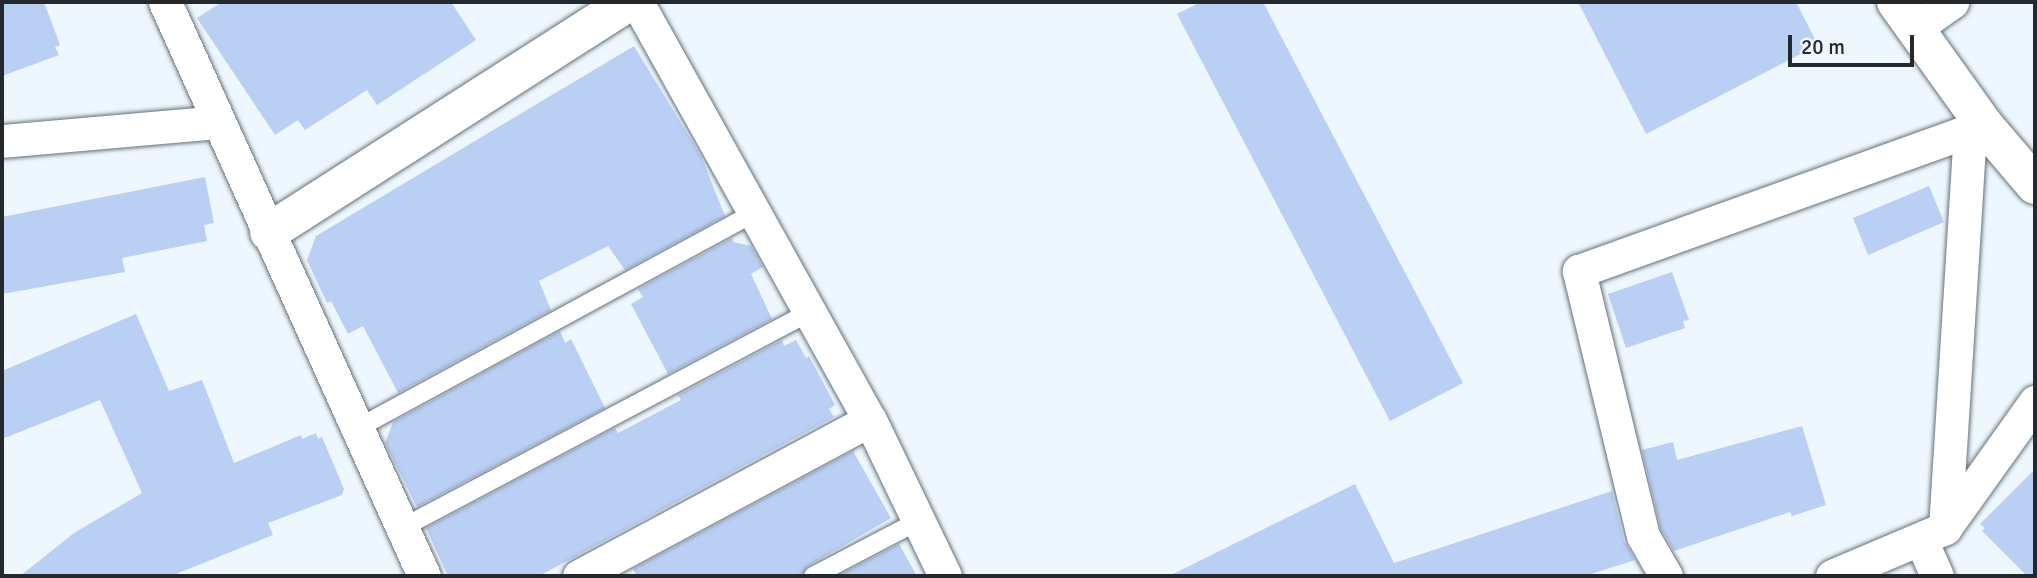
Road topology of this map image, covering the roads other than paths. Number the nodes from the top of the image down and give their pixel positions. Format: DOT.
graph roads {
  1 [pos="165,2"];
  2 [pos="628,2"];
  3 [pos="637,2"];
  4 [pos="1952,2"];
  5 [pos="1905,15"];
  6 [pos="218,122"];
  7 [pos="1977,127"];
  8 [pos="2,141"];
  9 [pos="2035,185"];
  10 [pos="754,213"];
  11 [pos="269,232"];
  12 [pos="810,312"];
  13 [pos="2035,402"];
  14 [pos="870,420"];
  15 [pos="356,429"];
  16 [pos="918,522"];
  17 [pos="402,528"];
  18 [pos="1933,534"];
  19 [pos="424,576"];
  20 [pos="579,576"];
  21 [pos="813,576"];
  22 [pos="945,576"];
  23 [pos="1666,576"];
  24 [pos="1832,576"];
  25 [pos="1937,576"];
  1 -- 6 [label="street"];
  2 -- 11 [label="street"];
  3 -- 10 [label="street"];
  4 -- 5 [label="street"];
  5 -- 7 [label="street"];
  6 -- 8 [label="street"];
  6 -- 11 [label="street"];
  7 -- 9 [label="street"];
  7 -- 18 [label="street"];
  7 -- 23 [label="street"];
  10 -- 12 [label="street"];
  10 -- 15 [label="lane"];
  11 -- 15 [label="street"];
  12 -- 14 [label="street"];
  12 -- 17 [label="lane"];
  13 -- 18 [label="street"];
  14 -- 16 [label="street"];
  14 -- 20 [label="street"];
  15 -- 17 [label="street"];
  16 -- 21 [label="lane"];
  16 -- 22 [label="street"];
  17 -- 19 [label="street"];
  18 -- 24 [label="street"];
  18 -- 25 [label="street"];
}
